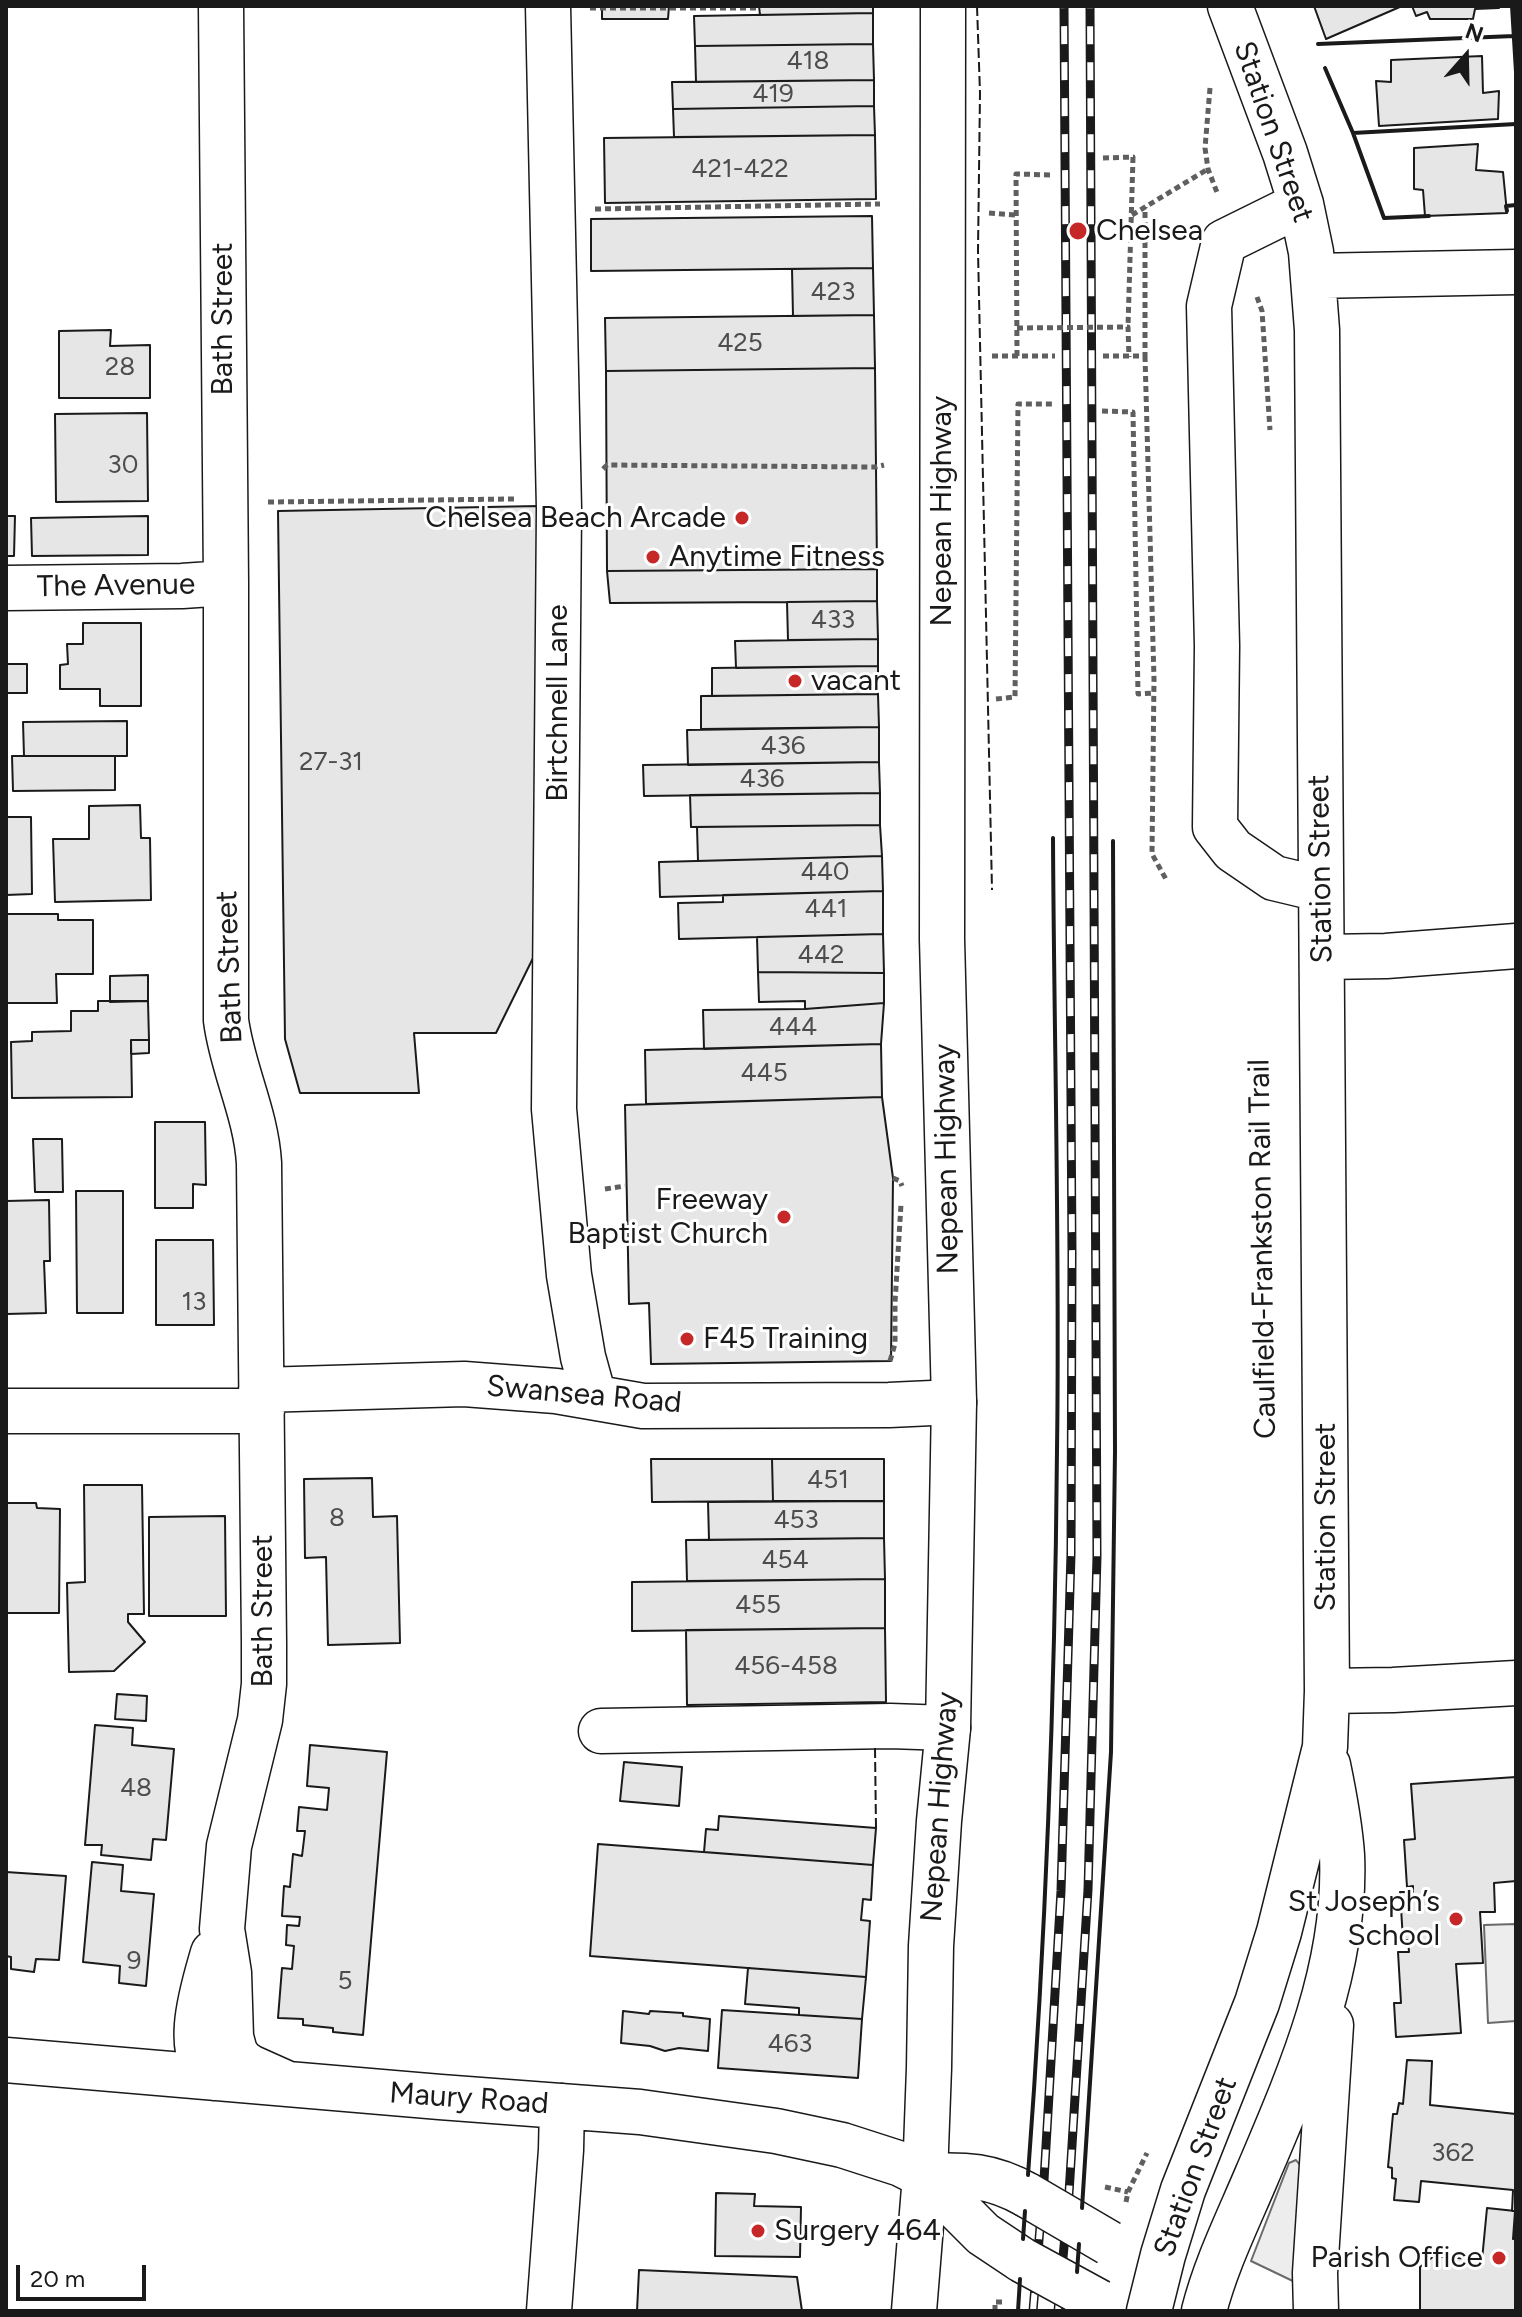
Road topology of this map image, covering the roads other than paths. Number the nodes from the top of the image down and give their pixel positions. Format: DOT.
graph roads {
  1 [pos="221,6"];
  2 [pos="943,6"];
  3 [pos="1230,6"];
  4 [pos="548,7"];
  5 [pos="1301,204"];
  6 [pos="1516,272"];
  7 [pos="1313,276"];
  8 [pos="226,583"];
  9 [pos="6,588"];
  10 [pos="1320,889"];
  11 [pos="1516,946"];
  12 [pos="1323,957"];
  13 [pos="594,1397"];
  14 [pos="262,1400"];
  15 [pos="954,1402"];
  16 [pos="6,1411"];
  17 [pos="1516,1683"];
  18 [pos="1327,1691"];
  19 [pos="948,1728"];
  20 [pos="601,1731"];
  21 [pos="1325,1747"];
  22 [pos="222,1920"];
  23 [pos="1337,1938"];
  24 [pos="6,2060"];
  25 [pos="215,2078"];
  26 [pos="288,2084"];
  27 [pos="562,2106"];
  28 [pos="925,2176"];
  29 [pos="1154,2291"];
  30 [pos="1107,2306"];
  31 [pos="1211,2307"];
  32 [pos="549,2311"];
  33 [pos="914,2311"];
  34 [pos="1316,2311"];
  1 -- 8 [label="main road, Bath Street"];
  2 -- 15 [label="main road, Nepean Highway"];
  3 -- 5 [label="main road, Station Street"];
  4 -- 13 [label="main road, Birtchnell Lane"];
  5 -- 7 [label="main road, Station Street"];
  5 -- 10 [label="main road"];
  6 -- 7 [label="main road"];
  7 -- 10 [label="main road, Station Street"];
  8 -- 9 [label="main road, The Avenue"];
  8 -- 14 [label="main road, Bath Street"];
  10 -- 12 [label="main road, Station Street"];
  11 -- 12 [label="main road"];
  12 -- 18 [label="main road, Station Street"];
  13 -- 14 [label="main road, Swansea Road"];
  13 -- 15 [label="main road, Swansea Road"];
  14 -- 16 [label="main road, Swansea Road"];
  14 -- 22 [label="main road, Bath Street"];
  15 -- 19 [label="main road, Nepean Highway"];
  17 -- 18 [label="main road"];
  18 -- 21 [label="main road, Station Street"];
  19 -- 20 [label="main road"];
  19 -- 28 [label="main road, Nepean Highway"];
  21 -- 23 [label="main road, Station Street"];
  21 -- 29 [label="main road, Station Street"];
  22 -- 25 [label="main road, Bath Street"];
  22 -- 26 [label="main road, Bath Street"];
  23 -- 31 [label="main road, Station Street"];
  23 -- 34 [label="main road"];
  24 -- 25 [label="main road, Maury Road"];
  25 -- 26 [label="main road, Maury Road"];
  26 -- 27 [label="main road, Maury Road"];
  27 -- 28 [label="main road, Maury Road"];
  27 -- 32 [label="main road"];
  28 -- 29 [label="main road, bridge"];
  28 -- 30 [label="main road, bridge"];
  28 -- 33 [label="main road, Nepean Highway"];
  29 -- 31 [label="main road"];
}
